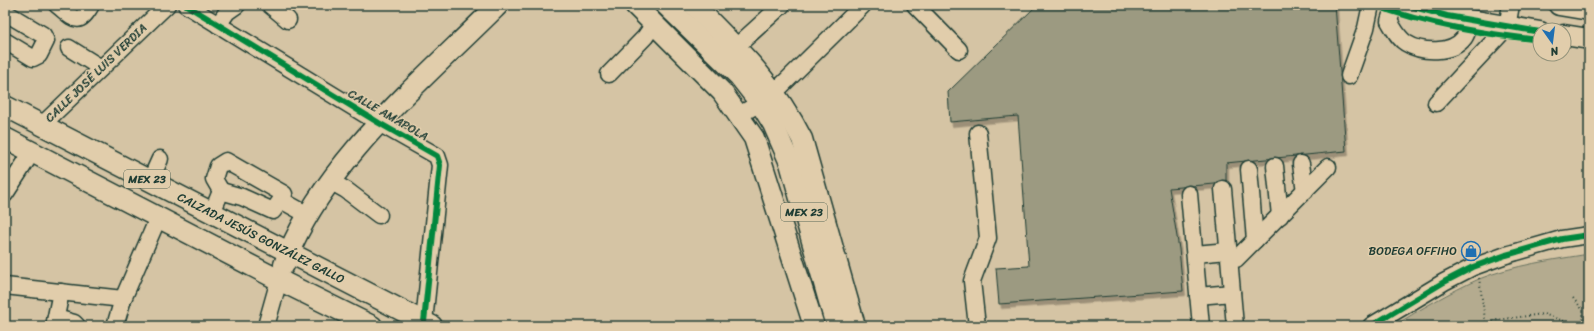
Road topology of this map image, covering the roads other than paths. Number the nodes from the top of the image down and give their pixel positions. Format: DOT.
graph roads {
  1 [pos="57,5"];
  2 [pos="91,5"];
  3 [pos="167,5"];
  4 [pos="237,5"];
  5 [pos="270,5"];
  6 [pos="498,5"];
  7 [pos="635,5"];
  8 [pos="666,5"];
  9 [pos="692,5"];
  10 [pos="782,5"];
  11 [pos="863,5"];
  12 [pos="915,5"];
  13 [pos="1371,5"];
  14 [pos="1394,5"];
  15 [pos="1407,5"];
  16 [pos="1512,5"];
  17 [pos="1559,5"];
  18 [pos="193,7"];
  19 [pos="1589,10"];
  20 [pos="7,11"];
  21 [pos="288,20"];
  22 [pos="1471,21"];
  23 [pos="654,24"];
  24 [pos="218,25"];
  25 [pos="1507,27"];
  26 [pos="1532,31"];
  27 [pos="1572,36"];
  28 [pos="1589,39"];
  29 [pos="5,41"];
  30 [pos="69,48"];
  31 [pos="959,50"];
  32 [pos="719,52"];
  33 [pos="692,62"];
  34 [pos="101,68"];
  35 [pos="609,74"];
  36 [pos="1349,76"];
  37 [pos="711,81"];
  38 [pos="768,98"];
  39 [pos="1436,103"];
  40 [pos="5,106"];
  41 [pos="739,115"];
  42 [pos="379,123"];
  43 [pos="42,125"];
  44 [pos="978,134"];
  45 [pos="5,138"];
  46 [pos="32,152"];
  47 [pos="160,159"];
  48 [pos="799,161"];
  49 [pos="1302,164"];
  50 [pos="1275,166"];
  51 [pos="1249,168"];
  52 [pos="1328,168"];
  53 [pos="765,174"];
  54 [pos="150,181"];
  55 [pos="330,181"];
  56 [pos="1223,190"];
  57 [pos="221,191"];
  58 [pos="1305,191"];
  59 [pos="5,194"];
  60 [pos="1189,194"];
  61 [pos="281,200"];
  62 [pos="810,201"];
  63 [pos="777,212"];
  64 [pos="212,213"];
  65 [pos="308,215"];
  66 [pos="380,215"];
  67 [pos="1280,216"];
  68 [pos="158,218"];
  69 [pos="1589,235"];
  70 [pos="1255,240"];
  71 [pos="289,252"];
  72 [pos="1195,254"];
  73 [pos="1229,256"];
  74 [pos="279,280"];
  75 [pos="5,286"];
  76 [pos="62,292"];
  77 [pos="1232,293"];
  78 [pos="1198,296"];
  79 [pos="123,299"];
  80 [pos="55,322"];
  81 [pos="365,324"];
  82 [pos="428,324"];
  83 [pos="77,326"];
  84 [pos="115,326"];
  85 [pos="266,326"];
  86 [pos="814,326"];
  87 [pos="836,326"];
  88 [pos="855,326"];
  89 [pos="977,326"];
  90 [pos="1201,326"];
  91 [pos="1235,326"];
  92 [pos="1371,326"];
  1 -- 2 [label="street"];
  3 -- 34 [label="street, CALLE JOSÉ LUIS VERDIA"];
  4 -- 24 [label="street"];
  5 -- 21 [label="street"];
  6 -- 42 [label="main road"];
  7 -- 23 [label="main road"];
  8 -- 32 [label="main road"];
  9 -- 32 [label="main road"];
  9 -- 32 [label="main road"];
  10 -- 32 [label="street"];
  11 -- 38 [label="street"];
  12 -- 31 [label="street"];
  13 -- 36 [label="street"];
  14 -- 22 [label="street"];
  15 -- 22 [label="main road"];
  16 -- 25 [label="street"];
  17 -- 19 [label="main road"];
  18 -- 24 [label="street, CALLE AMAPOLA"];
  20 -- 29 [label="street"];
  22 -- 25 [label="main road"];
  23 -- 33 [label="main road"];
  23 -- 35 [label="street"];
  24 -- 42 [label="street, CALLE AMAPOLA"];
  25 -- 26 [label="main road"];
  25 -- 39 [label="street"];
  27 -- 28 [label="main road"];
  30 -- 34 [label="street"];
  32 -- 33 [label="main road"];
  32 -- 37 [label="main road"];
  32 -- 38 [label="main road"];
  33 -- 37 [label="main road"];
  34 -- 43 [label="street, CALLE JOSÉ LUIS VERDIA"];
  37 -- 41 [label="main road"];
  38 -- 41 [label="street"];
  38 -- 48 [label="main road"];
  40 -- 43 [label="main road, CALZADA JESÚS GONZÁLEZ GALLO / MEX 23"];
  41 -- 53 [label="main road"];
  42 -- 55 [label="main road"];
  42 -- 82 [label="street, CALLE AMAPOLA"];
  43 -- 54 [label="main road, CALZADA JESÚS GONZÁLEZ GALLO / MEX 23"];
  44 -- 89 [label="street"];
  45 -- 46 [label="main road, MEX 23"];
  46 -- 59 [label="street"];
  46 -- 68 [label="main road, MEX 23"];
  47 -- 54 [label="street"];
  48 -- 53 [label="main road"];
  48 -- 62 [label="main road"];
  49 -- 58 [label="street"];
  50 -- 67 [label="street"];
  51 -- 70 [label="street"];
  52 -- 58 [label="street"];
  53 -- 63 [label="main road"];
  54 -- 64 [label="main road, CALZADA JESÚS GONZÁLEZ GALLO / MEX 23"];
  55 -- 65 [label="main road"];
  55 -- 66 [label="street"];
  56 -- 73 [label="street"];
  57 -- 61 [label="street"];
  57 -- 61 [label="street"];
  57 -- 64 [label="street"];
  58 -- 67 [label="street"];
  60 -- 72 [label="street"];
  61 -- 65 [label="street"];
  62 -- 63 [label="main road"];
  62 -- 87 [label="main road, MEX 23"];
  62 -- 88 [label="main road"];
  63 -- 86 [label="main road"];
  64 -- 71 [label="main road, CALZADA JESÚS GONZÁLEZ GALLO / MEX 23"];
  65 -- 71 [label="main road"];
  67 -- 70 [label="street"];
  68 -- 74 [label="main road, MEX 23"];
  68 -- 79 [label="street"];
  69 -- 92 [label="street"];
  70 -- 73 [label="street"];
  71 -- 74 [label="main road"];
  71 -- 82 [label="main road, CALZADA JESÚS GONZÁLEZ GALLO / MEX 23"];
  72 -- 73 [label="street"];
  72 -- 78 [label="street"];
  73 -- 77 [label="street"];
  74 -- 81 [label="main road, MEX 23"];
  74 -- 85 [label="street"];
  75 -- 76 [label="street"];
  76 -- 79 [label="street"];
  76 -- 80 [label="street"];
  77 -- 78 [label="street"];
  77 -- 91 [label="street"];
  78 -- 90 [label="street"];
  79 -- 84 [label="street"];
  80 -- 83 [label="street"];
}
